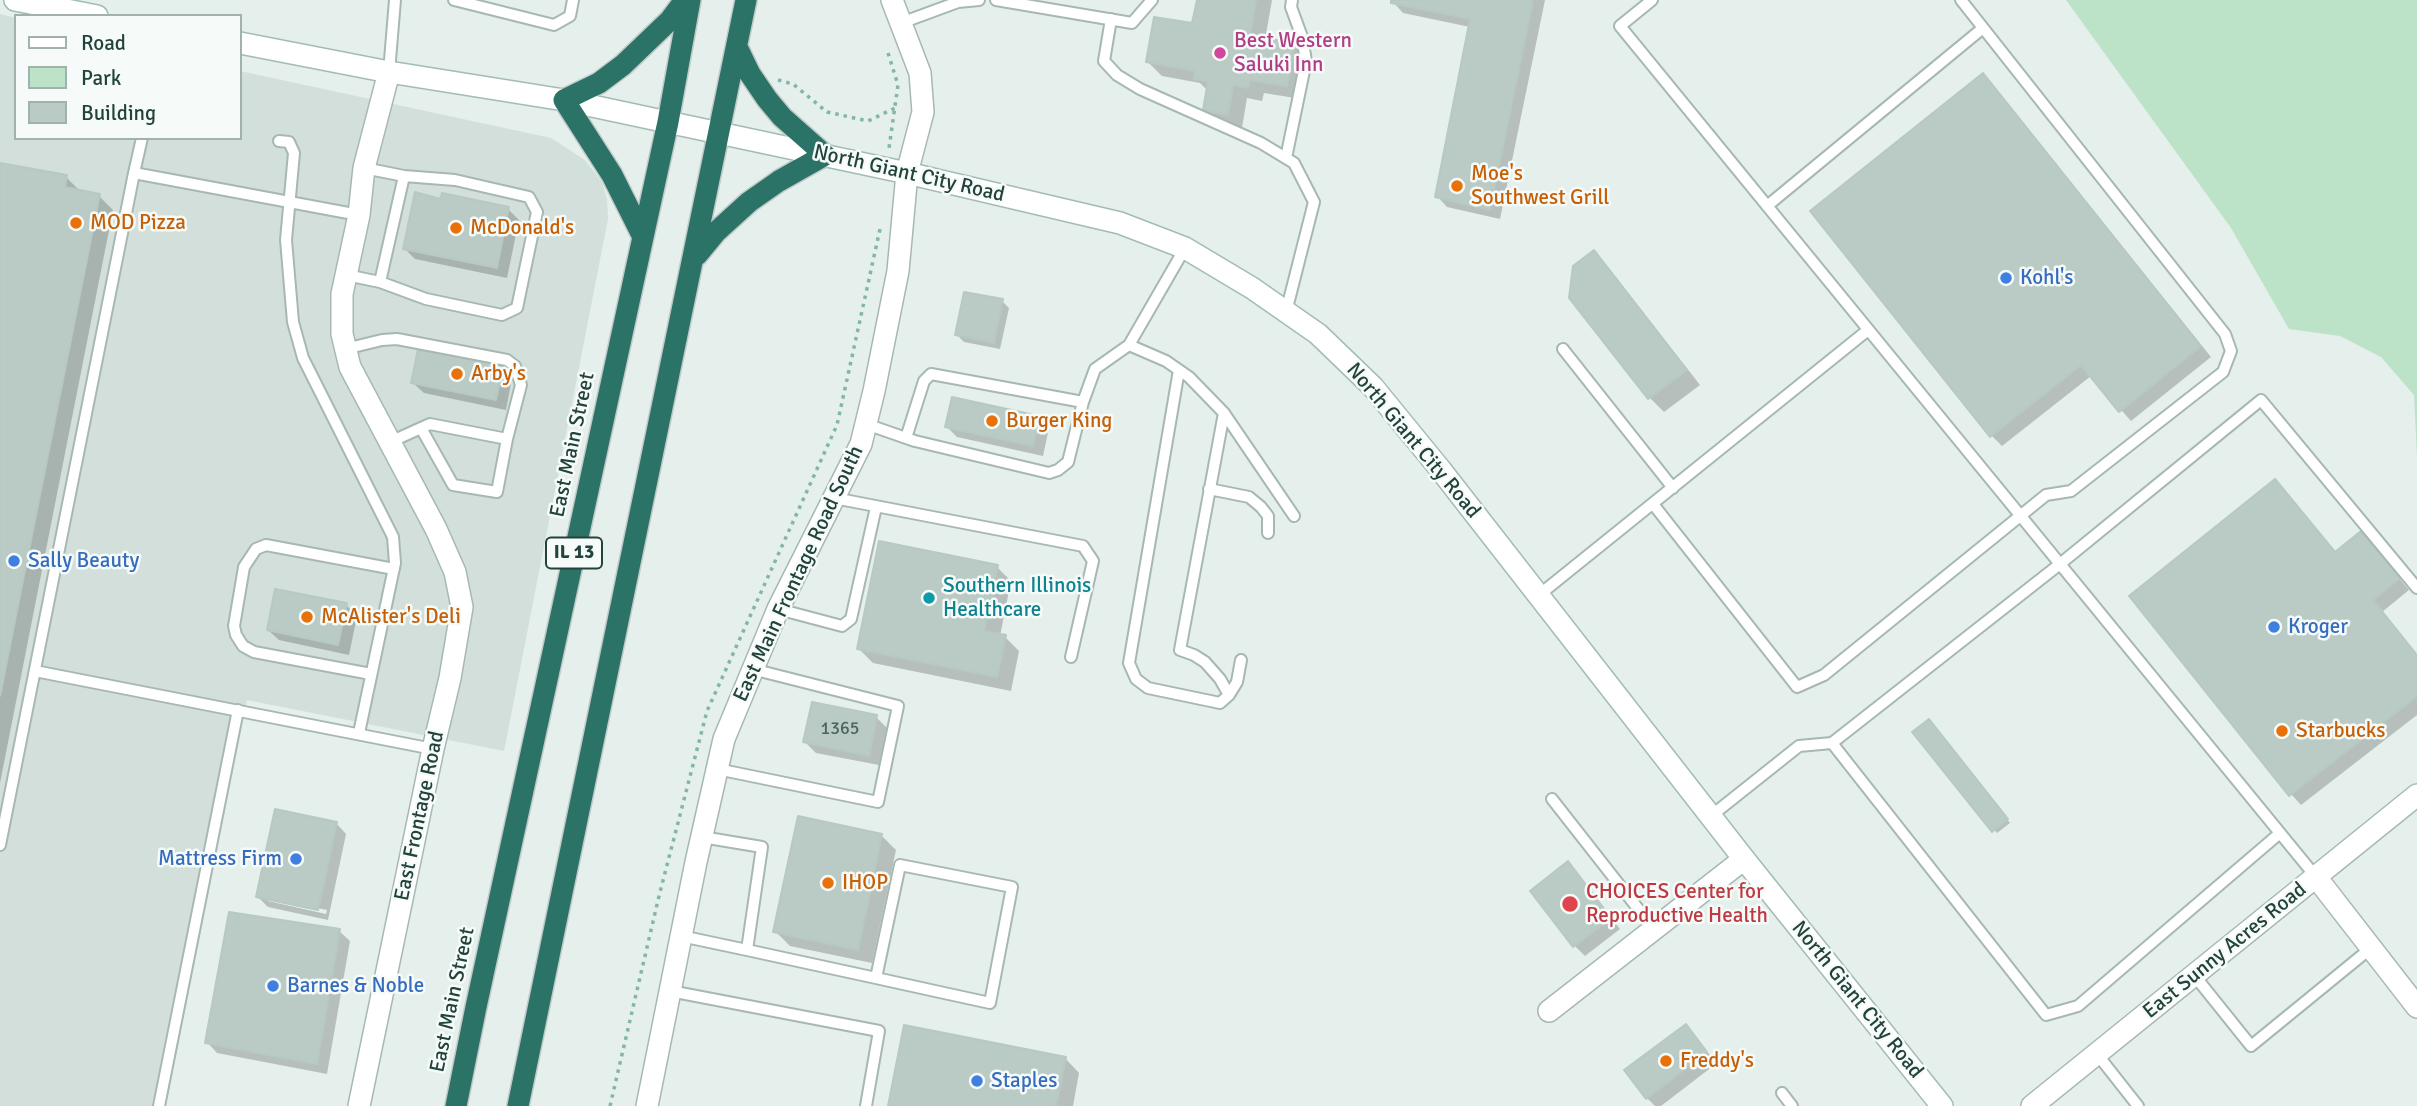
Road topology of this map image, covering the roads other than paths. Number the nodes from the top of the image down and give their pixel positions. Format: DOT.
graph roads {
  1 [pos="15,0"];
  2 [pos="395,0"];
  3 [pos="454,0"];
  4 [pos="573,0"];
  5 [pos="687,0"];
  6 [pos="746,0"];
  7 [pos="892,0"];
  8 [pos="979,0"];
  9 [pos="996,0"];
  10 [pos="1152,0"];
  11 [pos="1292,0"];
  12 [pos="1652,0"];
  13 [pos="1961,0"];
  14 [pos="87,14"];
  15 [pos="1111,19"];
  16 [pos="901,23"];
  17 [pos="1983,28"];
  18 [pos="242,43"];
  19 [pos="737,47"];
  20 [pos="389,72"];
  21 [pos="564,100"];
  22 [pos="668,122"];
  23 [pos="720,133"];
  24 [pos="142,140"];
  25 [pos="279,141"];
  26 [pos="825,155"];
  27 [pos="1286,158"];
  28 [pos="364,167"];
  29 [pos="896,170"];
  30 [pos="134,173"];
  31 [pos="404,176"];
  32 [pos="290,202"];
  33 [pos="1767,206"];
  34 [pos="359,215"];
  35 [pos="643,237"];
  36 [pos="1185,248"];
  37 [pos="694,259"];
  38 [pos="346,275"];
  39 [pos="381,278"];
  40 [pos="1286,312"];
  41 [pos="1868,330"];
  42 [pos="1129,345"];
  43 [pos="345,349"];
  44 [pos="1563,349"];
  45 [pos="1179,370"];
  46 [pos="1083,402"];
  47 [pos="1224,413"];
  48 [pos="866,424"];
  49 [pos="421,428"];
  50 [pos="906,438"];
  51 [pos="507,439"];
  52 [pos="390,442"];
  53 [pos="1673,488"];
  54 [pos="1209,489"];
  55 [pos="834,498"];
  56 [pos="1653,504"];
  57 [pos="876,507"];
  58 [pos="2019,515"];
  59 [pos="1294,516"];
  60 [pos="1268,533"];
  61 [pos="2060,564"];
  62 [pos="394,569"];
  63 [pos="2417,588"];
  64 [pos="1539,595"];
  65 [pos="778,609"];
  66 [pos="1071,657"];
  67 [pos="1241,660"];
  68 [pos="752,669"];
  69 [pos="35,671"];
  70 [pos="371,674"];
  71 [pos="1229,695"];
  72 [pos="238,710"];
  73 [pos="359,733"];
  74 [pos="1832,743"];
  75 [pos="433,748"];
  76 [pos="717,769"];
  77 [pos="2417,794"];
  78 [pos="1552,799"];
  79 [pos="1711,816"];
  80 [pos="2280,833"];
  81 [pos="702,837"];
  82 [pos="0,845"];
  83 [pos="1744,859"];
  84 [pos="2316,877"];
  85 [pos="1654,929"];
  86 [pos="681,936"];
  87 [pos="2371,948"];
  88 [pos="747,950"];
  89 [pos="2194,975"];
  90 [pos="876,978"];
  91 [pos="670,991"];
  92 [pos="2417,1007"];
  93 [pos="1549,1010"];
  94 [pos="2097,1054"];
  95 [pos="1782,1093"];
  96 [pos="159,1106"];
  97 [pos="359,1106"];
  98 [pos="456,1106"];
  99 [pos="518,1106"];
  100 [pos="647,1106"];
  101 [pos="866,1106"];
  102 [pos="1791,1106"];
  103 [pos="1942,1106"];
  104 [pos="2032,1106"];
  105 [pos="2138,1106"];
  1 -- 14 [label="street"];
  2 -- 20 [label="lane"];
  3 -- 4 [label="lane"];
  5 -- 21 [label="highway"];
  5 -- 22 [label="highway, East Main Street / IL 13"];
  6 -- 19 [label="highway, IL 13"];
  7 -- 16 [label="street, East Main Frontage Road South"];
  8 -- 16 [label="lane"];
  9 -- 15 [label="lane"];
  10 -- 15 [label="lane"];
  11 -- 27 [label="lane"];
  12 -- 33 [label="lane"];
  13 -- 17 [label="lane"];
  15 -- 27 [label="lane"];
  16 -- 29 [label="street, East Main Frontage Road South"];
  17 -- 33 [label="lane"];
  17 -- 58 [label="lane"];
  18 -- 20 [label="street, North Giant City Road"];
  19 -- 23 [label="highway, IL 13"];
  19 -- 26 [label="highway"];
  20 -- 21 [label="street, North Giant City Road"];
  20 -- 28 [label="street, East Frontage Road"];
  21 -- 22 [label="street, North Giant City Road"];
  21 -- 35 [label="highway"];
  22 -- 23 [label="street, North Giant City Road"];
  22 -- 35 [label="highway, East Main Street / IL 13"];
  23 -- 26 [label="street, North Giant City Road"];
  23 -- 37 [label="highway, IL 13"];
  24 -- 30 [label="lane"];
  25 -- 32 [label="lane"];
  26 -- 29 [label="street, North Giant City Road"];
  26 -- 37 [label="highway"];
  27 -- 40 [label="lane"];
  28 -- 31 [label="lane"];
  28 -- 34 [label="street, East Frontage Road"];
  29 -- 36 [label="street, North Giant City Road"];
  29 -- 48 [label="street, East Main Frontage Road South"];
  30 -- 32 [label="lane"];
  30 -- 69 [label="lane"];
  31 -- 39 [label="lane"];
  31 -- 39 [label="lane"];
  32 -- 34 [label="lane"];
  32 -- 62 [label="lane"];
  33 -- 41 [label="lane"];
  34 -- 38 [label="street, East Frontage Road"];
  35 -- 98 [label="highway, East Main Street / IL 13"];
  36 -- 40 [label="street, North Giant City Road"];
  36 -- 42 [label="lane"];
  37 -- 99 [label="highway, IL 13"];
  38 -- 39 [label="lane"];
  38 -- 43 [label="street, East Frontage Road"];
  40 -- 64 [label="street, North Giant City Road"];
  41 -- 53 [label="lane"];
  41 -- 58 [label="lane"];
  42 -- 45 [label="lane"];
  42 -- 46 [label="lane"];
  43 -- 51 [label="lane"];
  43 -- 52 [label="street, East Frontage Road"];
  44 -- 53 [label="lane"];
  45 -- 47 [label="lane"];
  45 -- 71 [label="lane"];
  46 -- 50 [label="lane"];
  46 -- 50 [label="lane"];
  47 -- 54 [label="lane"];
  47 -- 59 [label="lane"];
  48 -- 50 [label="lane"];
  48 -- 55 [label="street, East Main Frontage Road South"];
  49 -- 51 [label="lane"];
  49 -- 51 [label="lane"];
  49 -- 52 [label="lane"];
  52 -- 75 [label="street, East Frontage Road"];
  53 -- 56 [label="lane"];
  54 -- 60 [label="lane"];
  54 -- 71 [label="lane"];
  55 -- 57 [label="lane"];
  55 -- 65 [label="street, East Main Frontage Road South"];
  56 -- 58 [label="lane"];
  56 -- 64 [label="lane"];
  57 -- 65 [label="lane"];
  57 -- 66 [label="lane"];
  58 -- 61 [label="lane"];
  61 -- 63 [label="lane"];
  61 -- 74 [label="lane"];
  61 -- 80 [label="lane"];
  62 -- 70 [label="lane"];
  62 -- 70 [label="lane"];
  64 -- 79 [label="street, North Giant City Road"];
  65 -- 68 [label="street, East Main Frontage Road South"];
  67 -- 71 [label="lane"];
  68 -- 76 [label="street, East Main Frontage Road South"];
  68 -- 76 [label="lane"];
  69 -- 72 [label="lane"];
  69 -- 82 [label="lane"];
  70 -- 73 [label="lane"];
  72 -- 73 [label="lane"];
  72 -- 96 [label="lane"];
  73 -- 75 [label="lane"];
  74 -- 79 [label="lane"];
  74 -- 80 [label="lane"];
  75 -- 97 [label="street, East Frontage Road"];
  76 -- 81 [label="street, East Main Frontage Road South"];
  77 -- 84 [label="street, East Sunny Acres Road"];
  78 -- 85 [label="lane"];
  79 -- 83 [label="street, North Giant City Road"];
  80 -- 84 [label="lane"];
  81 -- 86 [label="street, East Main Frontage Road South"];
  81 -- 88 [label="lane"];
  83 -- 85 [label="street"];
  83 -- 103 [label="street, North Giant City Road"];
  84 -- 87 [label="street"];
  84 -- 89 [label="street, East Sunny Acres Road"];
  85 -- 93 [label="street"];
  86 -- 88 [label="lane"];
  86 -- 91 [label="street, East Main Frontage Road South"];
  87 -- 89 [label="lane"];
  87 -- 92 [label="street"];
  88 -- 90 [label="lane"];
  89 -- 94 [label="street, East Sunny Acres Road"];
  90 -- 90 [label="lane"];
  91 -- 100 [label="street, East Main Frontage Road South"];
  91 -- 101 [label="lane"];
  94 -- 104 [label="street, East Sunny Acres Road"];
  94 -- 105 [label="lane"];
  95 -- 102 [label="lane"];
}
